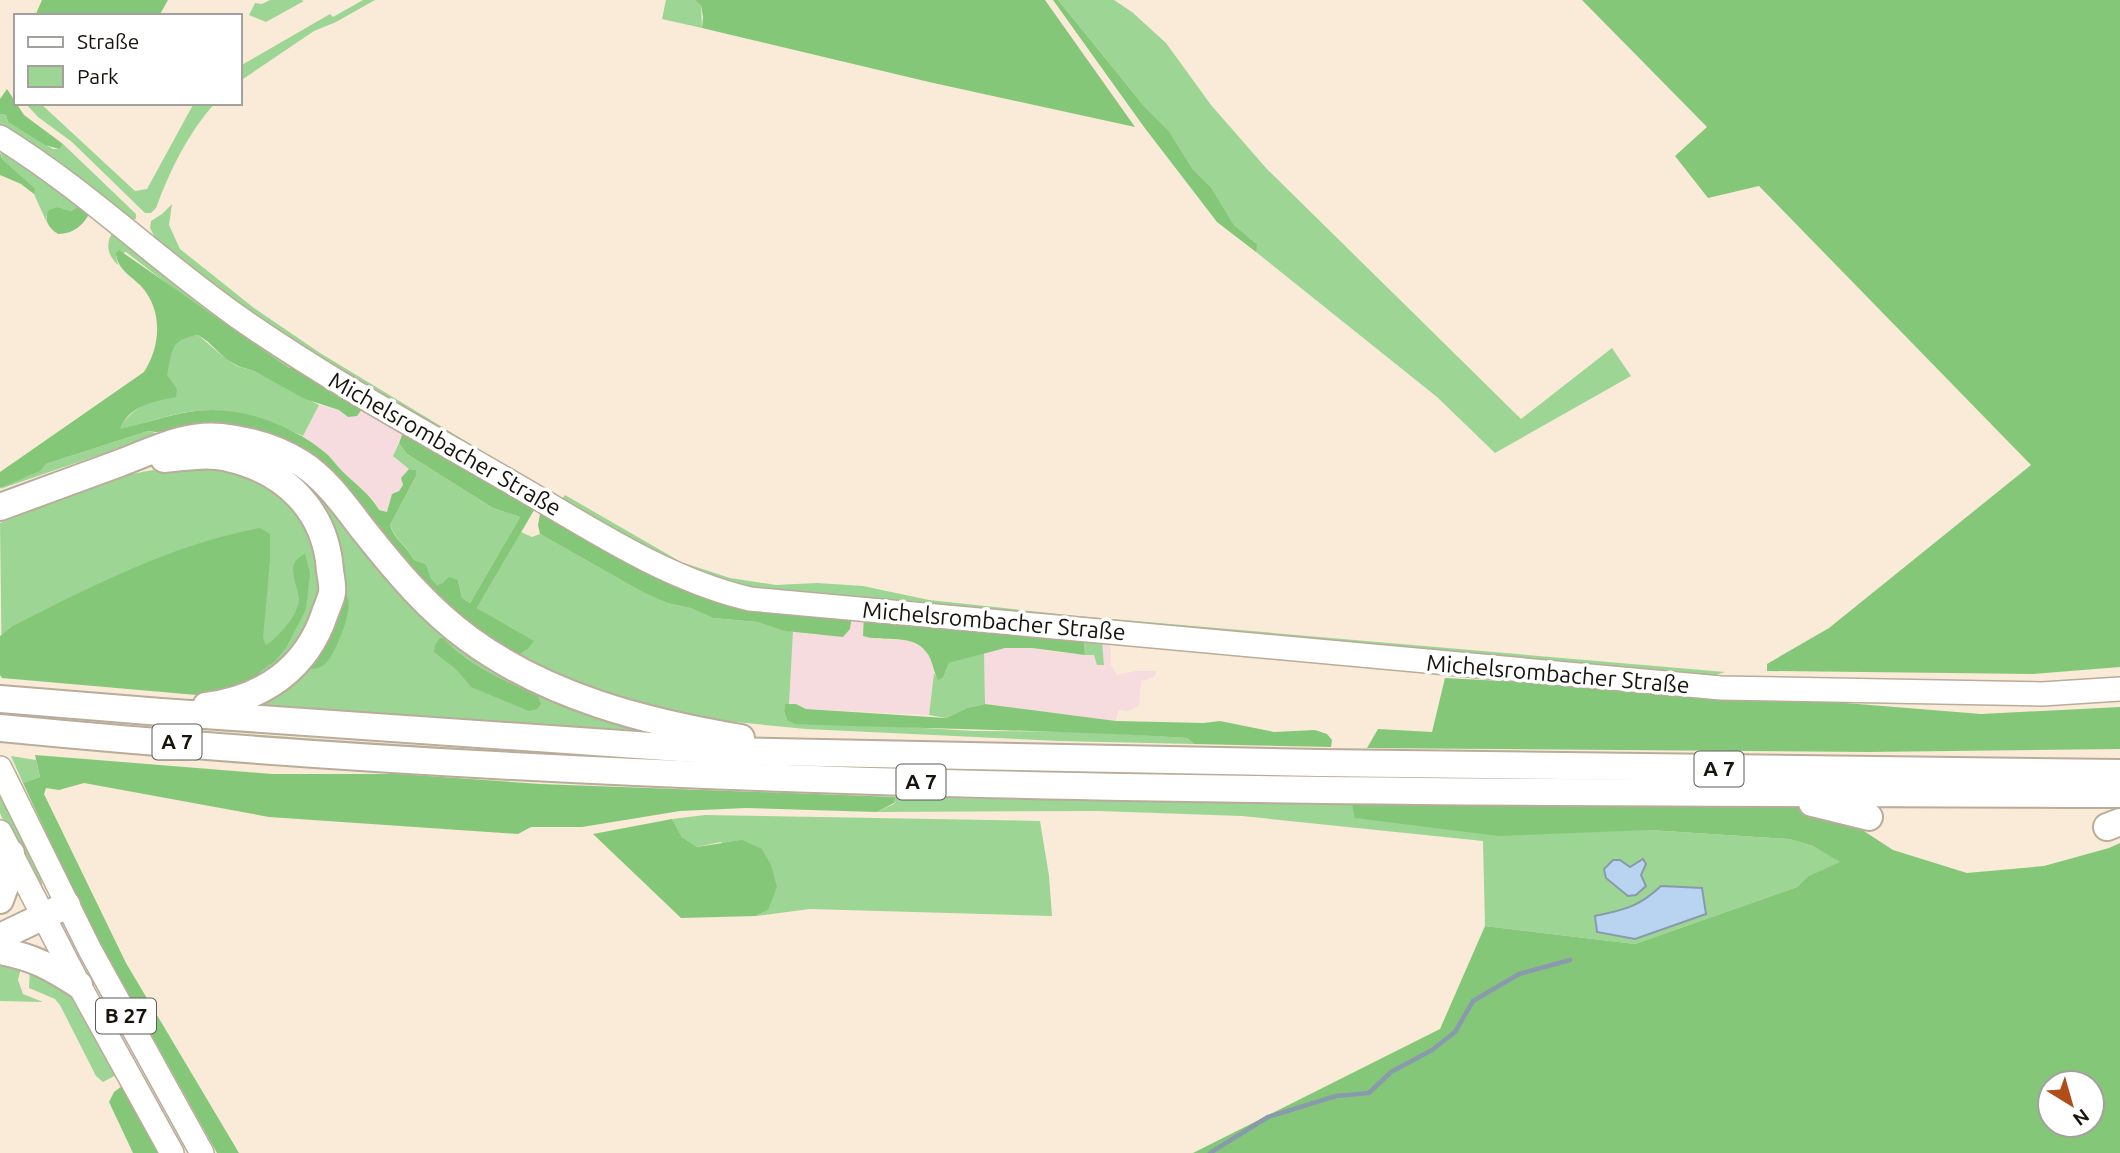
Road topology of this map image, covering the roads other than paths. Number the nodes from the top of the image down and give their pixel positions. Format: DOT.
graph roads {
  1 [pos="0,137"];
  2 [pos="123,462"];
  3 [pos="0,507"];
  4 [pos="2120,689"];
  5 [pos="0,699"];
  6 [pos="161,712"];
  7 [pos="3,728"];
  8 [pos="836,754"];
  9 [pos="0,768"];
  10 [pos="2120,773"];
  11 [pos="1752,792"];
  12 [pos="2120,794"];
  13 [pos="1869,817"];
  14 [pos="5,843"];
  15 [pos="0,901"];
  16 [pos="67,905"];
  17 [pos="43,917"];
  18 [pos="0,937"];
  19 [pos="0,951"];
  20 [pos="79,985"];
  21 [pos="172,1153"];
  22 [pos="202,1153"];
  1 -- 4 [label="main road, Michelsrombacher Straße"];
  2 -- 3 [label="highway"];
  2 -- 6 [label="highway"];
  2 -- 8 [label="highway"];
  5 -- 6 [label="highway, A 7"];
  6 -- 8 [label="highway, A 7"];
  7 -- 11 [label="highway, A 7"];
  8 -- 10 [label="highway, A 7"];
  9 -- 16 [label="main road, B 27"];
  11 -- 12 [label="highway, A 7"];
  11 -- 13 [label="highway"];
  14 -- 15 [label="highway"];
  14 -- 17 [label="main road, B 27"];
  16 -- 17 [label="highway"];
  16 -- 22 [label="main road, B 27"];
  17 -- 18 [label="highway"];
  17 -- 20 [label="main road, B 27"];
  19 -- 20 [label="highway"];
  20 -- 21 [label="main road, B 27"];
}
